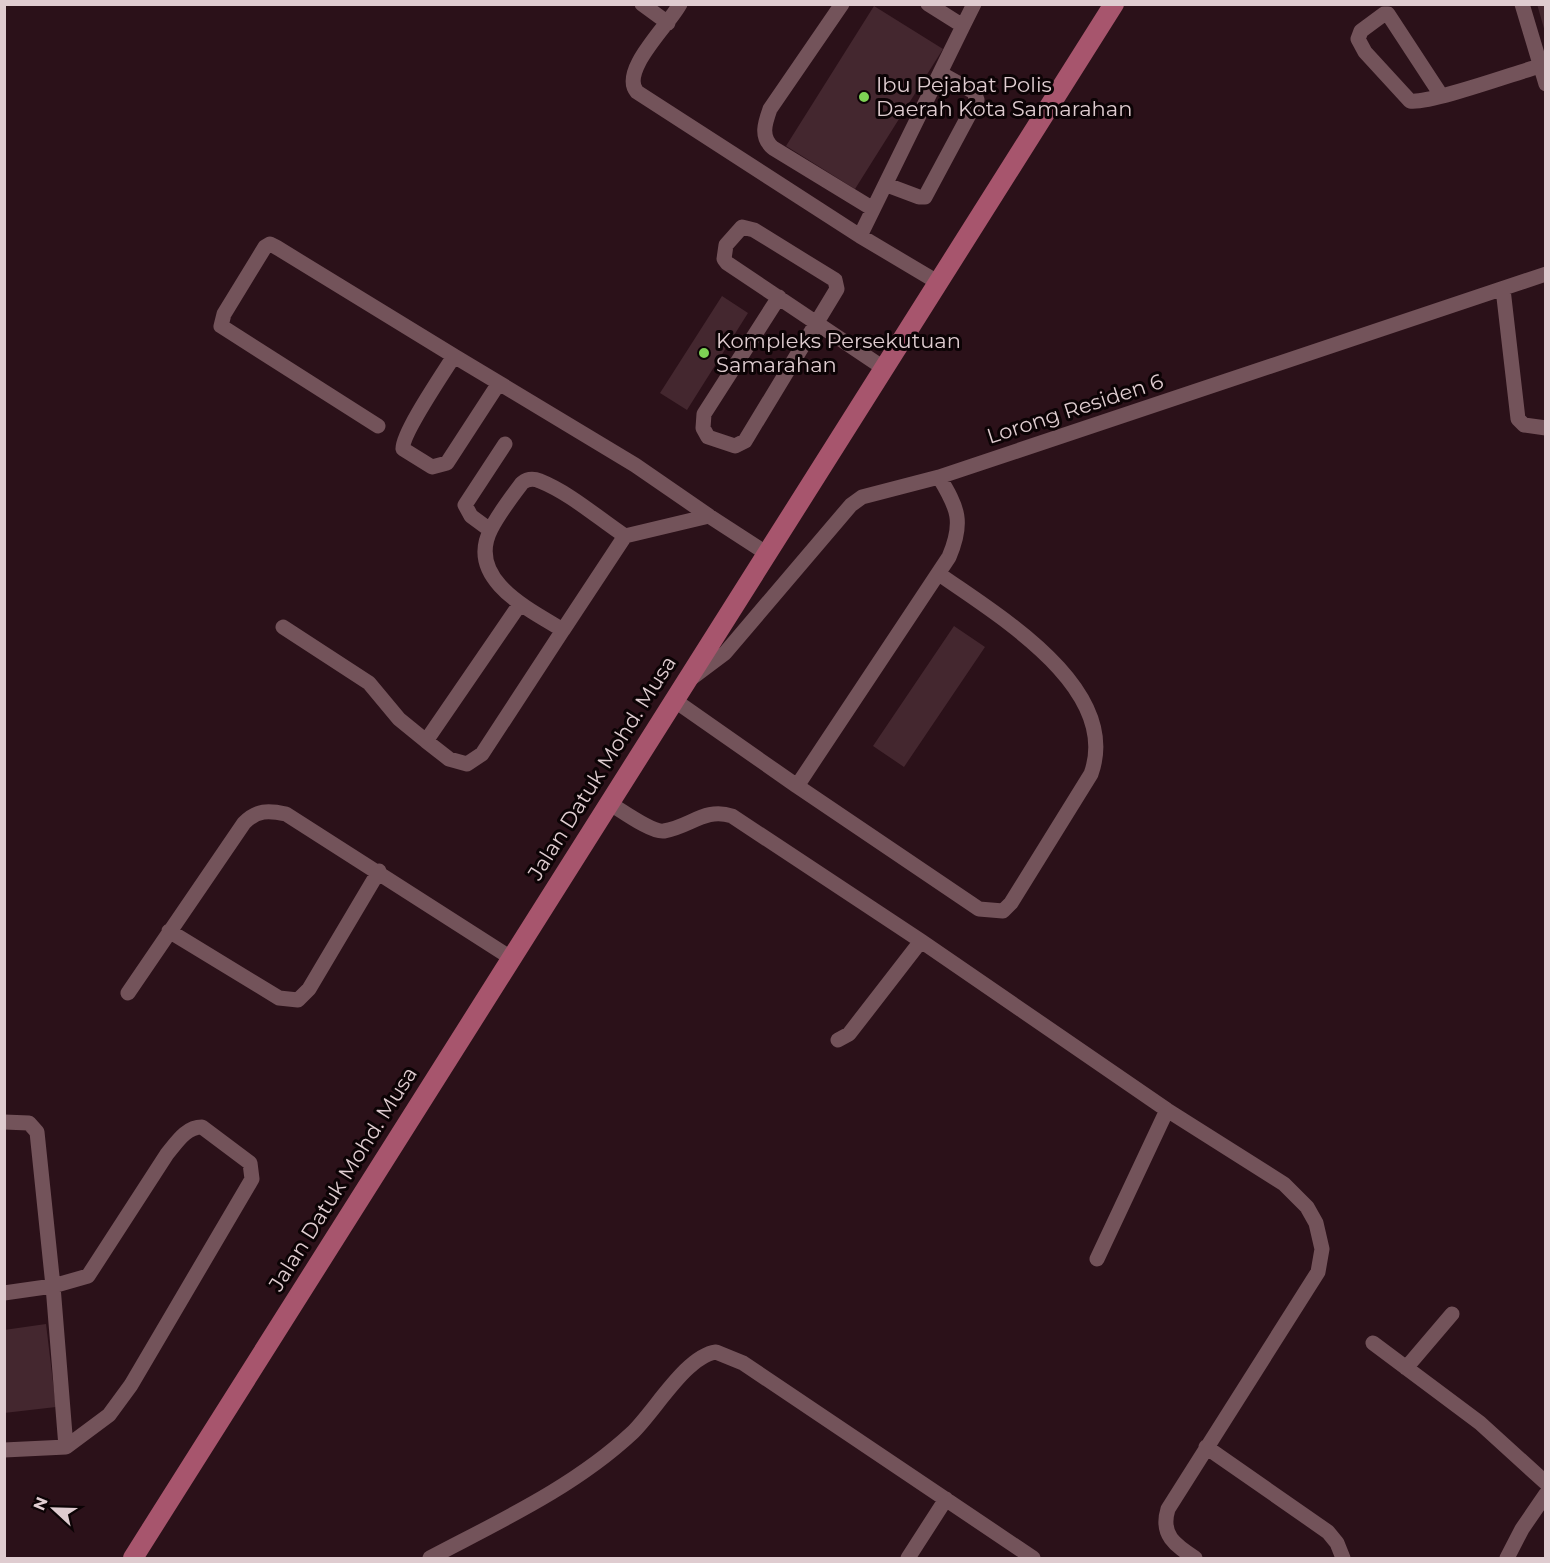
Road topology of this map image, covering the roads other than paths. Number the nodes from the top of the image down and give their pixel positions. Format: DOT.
graph roads {
  1 [pos="642,4"];
  2 [pos="680,4"];
  3 [pos="842,4"];
  4 [pos="928,4"];
  5 [pos="975,4"];
  6 [pos="1114,4"];
  7 [pos="1522,4"];
  8 [pos="668,23"];
  9 [pos="963,26"];
  10 [pos="1540,66"];
  11 [pos="940,73"];
  12 [pos="1545,84"];
  13 [pos="1441,95"];
  14 [pos="887,185"];
  15 [pos="873,209"];
  16 [pos="860,236"];
  17 [pos="1545,274"];
  18 [pos="939,283"];
  19 [pos="1503,289"];
  20 [pos="779,297"];
  21 [pos="818,322"];
  22 [pos="454,356"];
  23 [pos="885,369"];
  24 [pos="499,383"];
  25 [pos="378,426"];
  26 [pos="1545,428"];
  27 [pos="505,444"];
  28 [pos="939,477"];
  29 [pos="709,516"];
  30 [pos="490,530"];
  31 [pos="625,536"];
  32 [pos="766,553"];
  33 [pos="939,574"];
  34 [pos="520,604"];
  35 [pos="283,627"];
  36 [pos="563,630"];
  37 [pos="679,692"];
  38 [pos="426,741"];
  39 [pos="797,786"];
  40 [pos="609,803"];
  41 [pos="379,871"];
  42 [pos="169,931"];
  43 [pos="921,941"];
  44 [pos="511,958"];
  45 [pos="128,993"];
  46 [pos="838,1040"];
  47 [pos="1167,1110"];
  48 [pos="4,1122"];
  49 [pos="1097,1259"];
  50 [pos="53,1286"];
  51 [pos="4,1293"];
  52 [pos="1452,1314"];
  53 [pos="1373,1343"];
  54 [pos="1406,1368"];
  55 [pos="66,1447"];
  56 [pos="1206,1447"];
  57 [pos="4,1450"];
  58 [pos="1545,1483"];
  59 [pos="1545,1494"];
  60 [pos="946,1499"];
  61 [pos="133,1558"];
  62 [pos="430,1558"];
  63 [pos="908,1558"];
  64 [pos="1033,1558"];
  65 [pos="1195,1558"];
  66 [pos="1343,1558"];
  67 [pos="1507,1558"];
  1 -- 8 [label="street"];
  2 -- 8 [label="street"];
  3 -- 15 [label="street"];
  4 -- 9 [label="street"];
  5 -- 9 [label="street"];
  6 -- 18 [label="main road, Jalan Datuk Mohd. Musa"];
  7 -- 10 [label="street"];
  8 -- 16 [label="street"];
  9 -- 11 [label="street"];
  10 -- 12 [label="street"];
  10 -- 13 [label="street"];
  11 -- 14 [label="street"];
  11 -- 14 [label="street"];
  13 -- 13 [label="street"];
  14 -- 15 [label="street"];
  15 -- 16 [label="street"];
  16 -- 18 [label="street"];
  17 -- 19 [label="street, Lorong Residen 6"];
  18 -- 23 [label="main road, Jalan Datuk Mohd. Musa"];
  19 -- 26 [label="street"];
  19 -- 28 [label="street, Lorong Residen 6"];
  20 -- 21 [label="street"];
  20 -- 21 [label="street"];
  20 -- 21 [label="street"];
  21 -- 23 [label="street"];
  22 -- 24 [label="street"];
  22 -- 24 [label="street"];
  22 -- 25 [label="street"];
  23 -- 32 [label="main road, Jalan Datuk Mohd. Musa"];
  24 -- 29 [label="street"];
  27 -- 30 [label="street"];
  28 -- 33 [label="street"];
  28 -- 37 [label="street, Lorong Residen 6"];
  29 -- 31 [label="street"];
  29 -- 32 [label="street"];
  30 -- 31 [label="street"];
  30 -- 34 [label="street"];
  31 -- 36 [label="street"];
  32 -- 37 [label="main road, Jalan Datuk Mohd. Musa"];
  33 -- 39 [label="street"];
  33 -- 39 [label="street"];
  34 -- 36 [label="street"];
  34 -- 38 [label="street"];
  35 -- 38 [label="street"];
  36 -- 38 [label="street"];
  37 -- 39 [label="street"];
  37 -- 40 [label="main road, Jalan Datuk Mohd. Musa"];
  40 -- 43 [label="street"];
  40 -- 44 [label="main road, Jalan Datuk Mohd. Musa"];
  41 -- 42 [label="street"];
  41 -- 42 [label="street"];
  41 -- 44 [label="street"];
  42 -- 45 [label="street"];
  43 -- 46 [label="street"];
  43 -- 47 [label="street"];
  44 -- 61 [label="main road, Jalan Datuk Mohd. Musa"];
  47 -- 49 [label="street"];
  47 -- 56 [label="street"];
  48 -- 50 [label="street"];
  50 -- 51 [label="street"];
  50 -- 55 [label="street"];
  50 -- 55 [label="street"];
  52 -- 54 [label="street"];
  53 -- 54 [label="street"];
  54 -- 58 [label="street"];
  55 -- 57 [label="street"];
  56 -- 65 [label="street"];
  56 -- 66 [label="street"];
  59 -- 67 [label="street"];
  60 -- 62 [label="street"];
  60 -- 63 [label="street"];
  60 -- 64 [label="street"];
}
